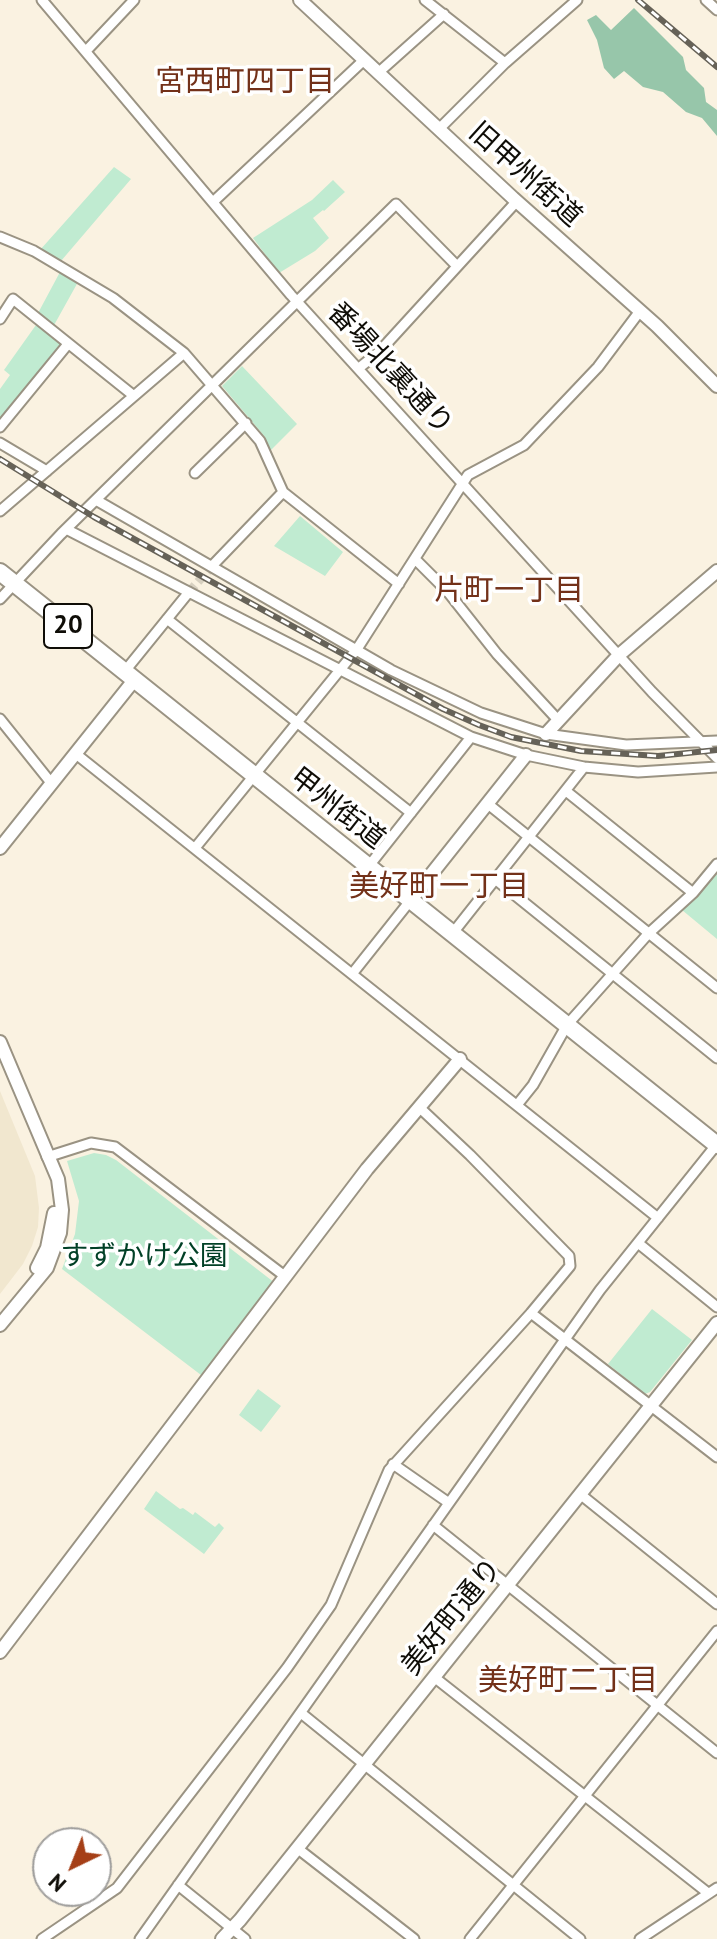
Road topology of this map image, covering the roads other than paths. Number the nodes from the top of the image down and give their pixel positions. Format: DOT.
graph roads {
  1 [pos="42,0"];
  2 [pos="134,0"];
  3 [pos="300,0"];
  4 [pos="425,0"];
  5 [pos="577,0"];
  6 [pos="706,0"];
  7 [pos="717,10"];
  8 [pos="444,14"];
  9 [pos="86,51"];
  10 [pos="364,60"];
  11 [pos="505,63"];
  12 [pos="378,73"];
  13 [pos="439,129"];
  14 [pos="517,201"];
  15 [pos="213,202"];
  16 [pos="0,237"];
  17 [pos="456,265"];
  18 [pos="298,302"];
  19 [pos="640,311"];
  20 [pos="0,319"];
  21 [pos="68,344"];
  22 [pos="184,353"];
  23 [pos="359,368"];
  24 [pos="214,384"];
  25 [pos="717,386"];
  26 [pos="134,396"];
  27 [pos="246,423"];
  28 [pos="0,427"];
  29 [pos="0,443"];
  30 [pos="47,471"];
  31 [pos="195,473"];
  32 [pos="463,482"];
  33 [pos="283,492"];
  34 [pos="96,500"];
  35 [pos="0,511"];
  36 [pos="66,529"];
  37 [pos="415,559"];
  38 [pos="212,566"];
  39 [pos="717,571"];
  40 [pos="0,572"];
  41 [pos="15,583"];
  42 [pos="399,584"];
  43 [pos="189,592"];
  44 [pos="0,599"];
  45 [pos="167,619"];
  46 [pos="357,649"];
  47 [pos="619,655"];
  48 [pos="341,669"];
  49 [pos="130,675"];
  50 [pos="0,719"];
  51 [pos="558,720"];
  52 [pos="298,722"];
  53 [pos="546,734"];
  54 [pos="471,737"];
  55 [pos="717,741"];
  56 [pos="702,743"];
  57 [pos="76,754"];
  58 [pos="526,755"];
  59 [pos="717,758"];
  60 [pos="584,767"];
  61 [pos="717,767"];
  62 [pos="254,776"];
  63 [pos="52,784"];
  64 [pos="566,791"];
  65 [pos="488,804"];
  66 [pos="411,813"];
  67 [pos="529,837"];
  68 [pos="0,848"];
  69 [pos="195,848"];
  70 [pos="717,864"];
  71 [pos="368,867"];
  72 [pos="495,879"];
  73 [pos="693,893"];
  74 [pos="410,901"];
  75 [pos="452,934"];
  76 [pos="648,934"];
  77 [pos="611,973"];
  78 [pos="352,974"];
  79 [pos="717,988"];
  80 [pos="567,1025"];
  81 [pos="0,1042"];
  82 [pos="717,1058"];
  83 [pos="460,1059"];
  84 [pos="517,1105"];
  85 [pos="420,1108"];
  86 [pos="717,1144"];
  87 [pos="47,1157"];
  88 [pos="658,1218"];
  89 [pos="638,1243"];
  90 [pos="286,1277"];
  91 [pos="717,1307"];
  92 [pos="531,1313"];
  93 [pos="717,1323"];
  94 [pos="0,1325"];
  95 [pos="566,1338"];
  96 [pos="651,1405"];
  97 [pos="717,1457"];
  98 [pos="393,1464"];
  99 [pos="580,1494"];
  100 [pos="449,1503"];
  101 [pos="433,1525"];
  102 [pos="508,1585"];
  103 [pos="717,1604"];
  104 [pos="717,1631"];
  105 [pos="0,1652"];
  106 [pos="434,1677"];
  107 [pos="658,1705"];
  108 [pos="301,1713"];
  109 [pos="717,1753"];
  110 [pos="364,1764"];
  111 [pos="585,1796"];
  112 [pos="297,1848"];
  113 [pos="514,1884"];
  114 [pos="178,1885"];
  115 [pos="713,1891"];
  116 [pos="232,1929"];
  117 [pos="42,1939"];
  118 [pos="140,1939"];
  119 [pos="222,1939"];
  120 [pos="245,1939"];
  121 [pos="414,1939"];
  122 [pos="470,1939"];
  123 [pos="580,1939"];
  124 [pos="640,1939"];
  1 -- 9 [label="street, 番場北裏通り"];
  2 -- 9 [label="street"];
  3 -- 10 [label="street, 旧甲州街道"];
  4 -- 8 [label="street"];
  5 -- 11 [label="street"];
  6 -- 7 [label="street"];
  8 -- 11 [label="street"];
  8 -- 12 [label="street"];
  9 -- 15 [label="street, 番場北裏通り"];
  10 -- 12 [label="street, 旧甲州街道"];
  10 -- 15 [label="street"];
  11 -- 13 [label="street"];
  12 -- 13 [label="street, 旧甲州街道"];
  13 -- 14 [label="street, 旧甲州街道"];
  14 -- 17 [label="street"];
  14 -- 19 [label="street, 旧甲州街道"];
  15 -- 18 [label="street, 番場北裏通り"];
  16 -- 22 [label="street"];
  17 -- 18 [label="street"];
  17 -- 23 [label="street"];
  18 -- 23 [label="street, 番場北裏通り"];
  18 -- 24 [label="street"];
  19 -- 25 [label="street, 旧甲州街道"];
  19 -- 32 [label="street"];
  20 -- 21 [label="street"];
  21 -- 26 [label="street"];
  21 -- 28 [label="street"];
  22 -- 24 [label="street"];
  22 -- 26 [label="street"];
  23 -- 32 [label="street, 番場北裏通り"];
  24 -- 27 [label="street"];
  24 -- 34 [label="street"];
  26 -- 30 [label="street"];
  27 -- 31 [label="street"];
  27 -- 33 [label="street"];
  29 -- 30 [label="street"];
  30 -- 35 [label="street"];
  32 -- 37 [label="street"];
  32 -- 47 [label="street, 番場北裏通り"];
  33 -- 38 [label="street"];
  33 -- 42 [label="street"];
  34 -- 36 [label="street"];
  34 -- 38 [label="street"];
  36 -- 41 [label="street"];
  36 -- 43 [label="street"];
  37 -- 42 [label="street"];
  37 -- 51 [label="street"];
  38 -- 46 [label="street"];
  39 -- 47 [label="street"];
  40 -- 41 [label="highway, 甲州街道 / 20"];
  41 -- 44 [label="street"];
  41 -- 49 [label="highway, 甲州街道 / 20"];
  42 -- 46 [label="street"];
  43 -- 45 [label="street"];
  43 -- 48 [label="street"];
  45 -- 49 [label="street"];
  45 -- 52 [label="street"];
  46 -- 48 [label="street"];
  46 -- 53 [label="street"];
  47 -- 51 [label="street"];
  47 -- 56 [label="street, 番場北裏通り"];
  48 -- 52 [label="street"];
  48 -- 54 [label="street"];
  49 -- 57 [label="street"];
  49 -- 62 [label="highway, 甲州街道 / 20"];
  50 -- 63 [label="street"];
  51 -- 53 [label="street"];
  52 -- 62 [label="street"];
  52 -- 66 [label="street"];
  53 -- 56 [label="street"];
  54 -- 58 [label="street"];
  54 -- 66 [label="street"];
  55 -- 56 [label="street"];
  56 -- 59 [label="street, 番場北裏通り"];
  57 -- 63 [label="street"];
  57 -- 69 [label="street"];
  58 -- 60 [label="street"];
  58 -- 65 [label="street"];
  60 -- 61 [label="street"];
  60 -- 64 [label="street"];
  62 -- 69 [label="street"];
  62 -- 71 [label="highway, 甲州街道 / 20"];
  63 -- 68 [label="street"];
  64 -- 67 [label="street"];
  64 -- 73 [label="street"];
  65 -- 67 [label="street"];
  65 -- 74 [label="street"];
  66 -- 71 [label="street"];
  67 -- 72 [label="street"];
  67 -- 76 [label="street"];
  69 -- 78 [label="street"];
  70 -- 73 [label="street"];
  71 -- 74 [label="highway, 甲州街道 / 20"];
  72 -- 75 [label="street"];
  72 -- 77 [label="street"];
  73 -- 76 [label="street"];
  74 -- 75 [label="highway, 甲州街道 / 20"];
  74 -- 78 [label="street"];
  75 -- 80 [label="highway, 甲州街道 / 20"];
  76 -- 77 [label="street"];
  76 -- 79 [label="street"];
  77 -- 80 [label="street"];
  77 -- 82 [label="street"];
  78 -- 83 [label="street"];
  80 -- 84 [label="street"];
  80 -- 86 [label="highway, 甲州街道 / 20"];
  81 -- 87 [label="street"];
  83 -- 84 [label="street"];
  83 -- 85 [label="street"];
  84 -- 88 [label="street"];
  85 -- 90 [label="street"];
  85 -- 92 [label="street"];
  86 -- 88 [label="street"];
  87 -- 90 [label="street"];
  87 -- 94 [label="street"];
  88 -- 89 [label="street"];
  89 -- 91 [label="street"];
  89 -- 95 [label="street"];
  90 -- 105 [label="street"];
  92 -- 95 [label="street"];
  92 -- 98 [label="street"];
  93 -- 96 [label="street, 美好町通り"];
  95 -- 96 [label="street"];
  95 -- 100 [label="street"];
  96 -- 97 [label="street"];
  96 -- 99 [label="street, 美好町通り"];
  98 -- 100 [label="street"];
  98 -- 117 [label="street"];
  99 -- 102 [label="street, 美好町通り"];
  99 -- 103 [label="street"];
  100 -- 101 [label="street"];
  101 -- 102 [label="street"];
  101 -- 108 [label="street"];
  102 -- 106 [label="street, 美好町通り"];
  102 -- 107 [label="street"];
  104 -- 107 [label="street"];
  106 -- 110 [label="street, 美好町通り"];
  106 -- 111 [label="street"];
  107 -- 109 [label="street"];
  107 -- 111 [label="street"];
  108 -- 110 [label="street"];
  108 -- 114 [label="street"];
  110 -- 112 [label="street, 美好町通り"];
  110 -- 113 [label="street"];
  111 -- 113 [label="street"];
  111 -- 115 [label="street"];
  112 -- 116 [label="street, 美好町通り"];
  112 -- 121 [label="street"];
  113 -- 122 [label="street"];
  113 -- 123 [label="street"];
  114 -- 116 [label="street"];
  114 -- 118 [label="street"];
  115 -- 124 [label="street"];
  116 -- 119 [label="street, 美好町通り"];
  116 -- 120 [label="street"];
}
